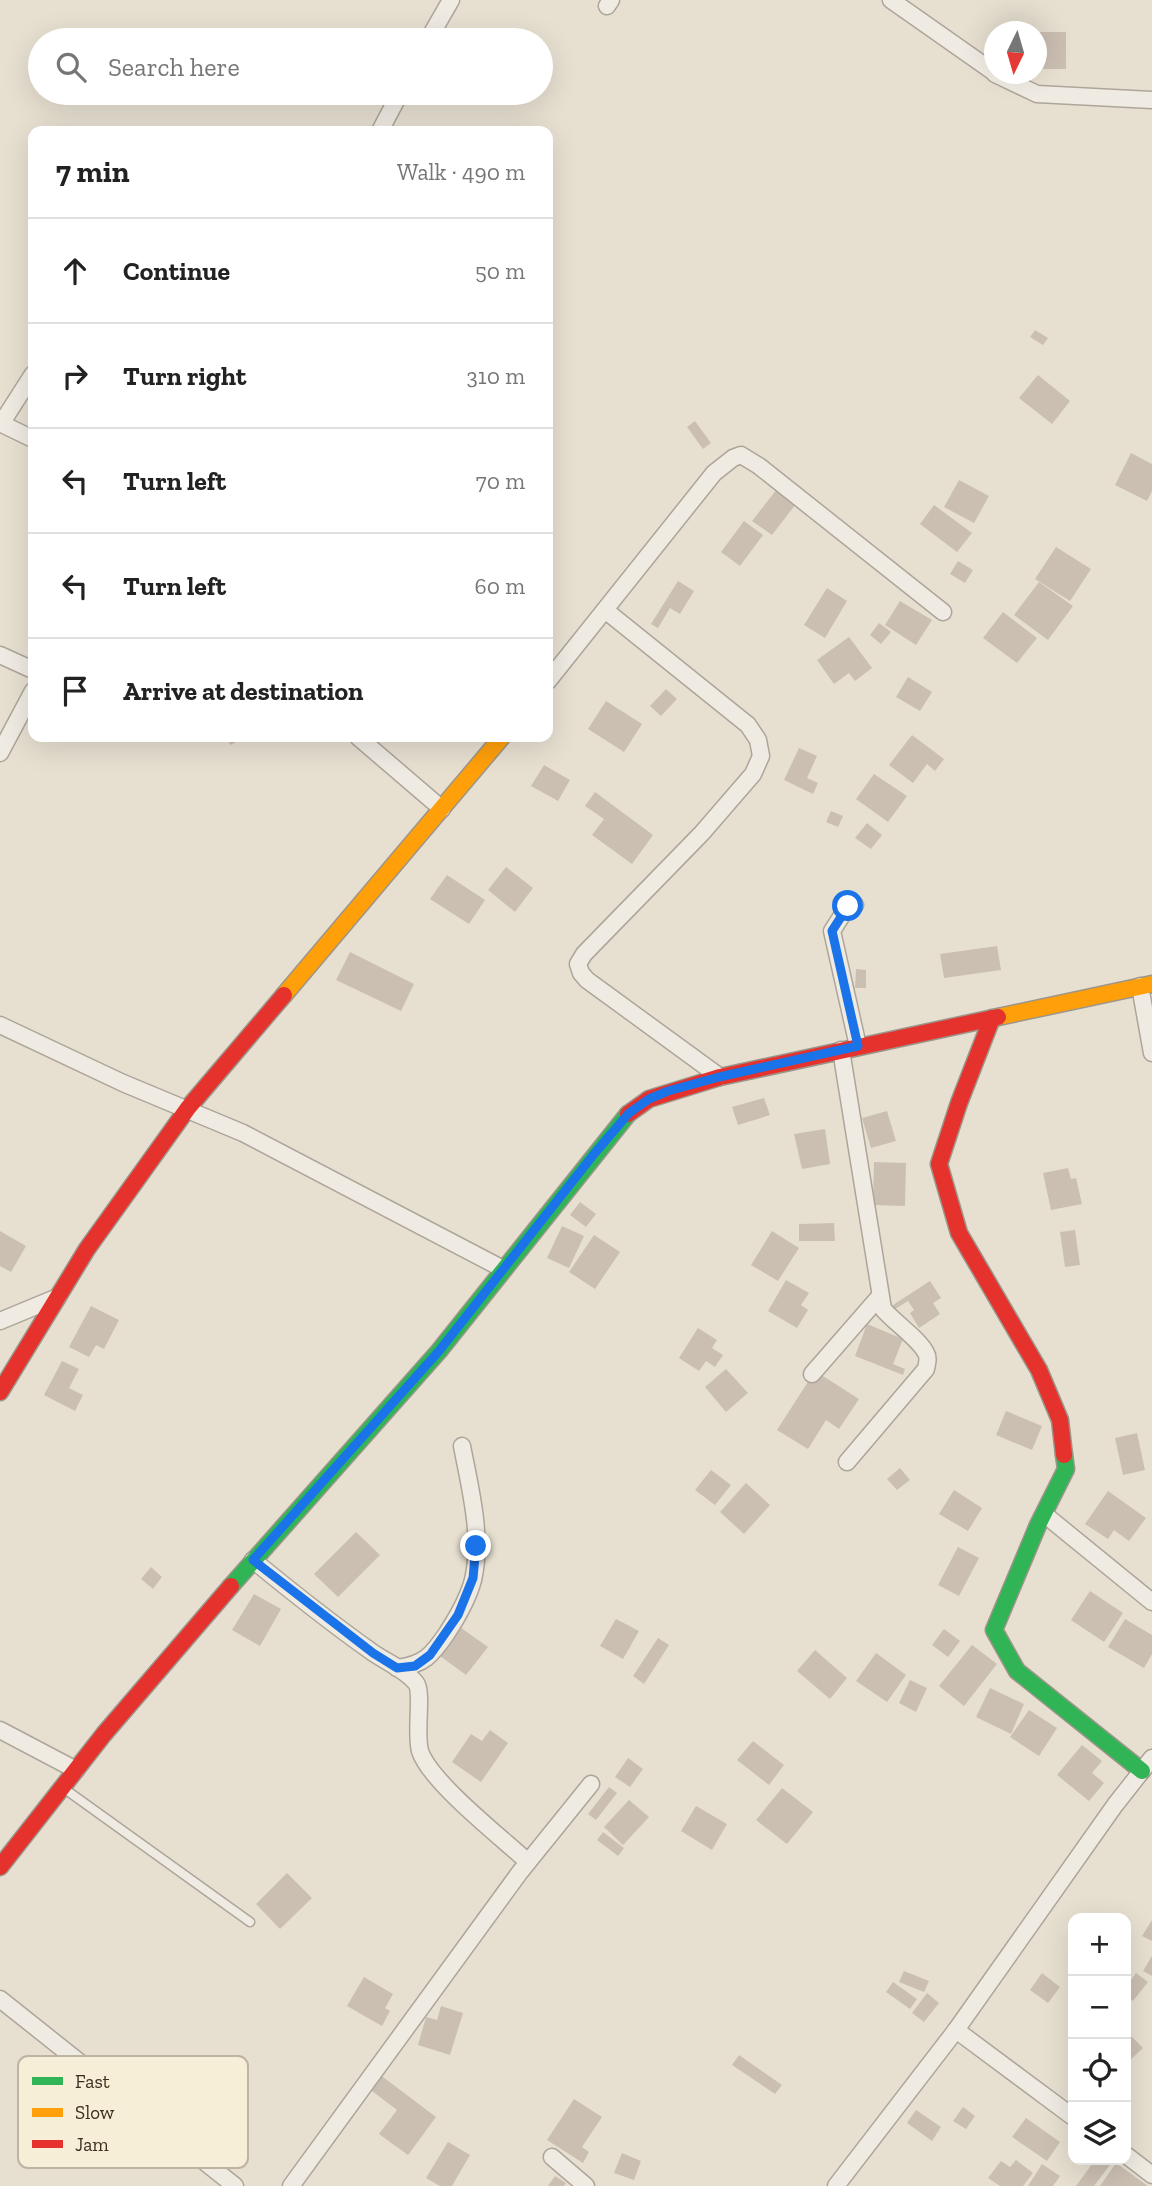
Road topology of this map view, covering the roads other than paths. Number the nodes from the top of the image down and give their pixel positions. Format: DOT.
graph roads {
  1 [pos="451,0"];
  2 [pos="891,0"];
  3 [pos="435,28"];
  4 [pos="984,65"];
  5 [pos="1017,84"];
  6 [pos="1152,100"];
  7 [pos="394,105"];
  8 [pos="383,126"];
  9 [pos="28,382"];
  10 [pos="1,424"];
  11 [pos="28,437"];
  12 [pos="605,610"];
  13 [pos="943,612"];
  14 [pos="0,655"];
  15 [pos="28,668"];
  16 [pos="553,673"];
  17 [pos="28,700"];
  18 [pos="364,742"];
  19 [pos="498,742"];
  20 [pos="0,753"];
  21 [pos="442,809"];
  22 [pos="855,905"];
  23 [pos="1146,985"];
  24 [pos="992,1018"];
  25 [pos="0,1025"];
  26 [pos="858,1046"];
  27 [pos="841,1050"];
  28 [pos="1152,1054"];
  29 [pos="719,1077"];
  30 [pos="188,1108"];
  31 [pos="503,1269"];
  32 [pos="880,1296"];
  33 [pos="58,1297"];
  34 [pos="0,1321"];
  35 [pos="812,1374"];
  36 [pos="0,1392"];
  37 [pos="462,1446"];
  38 [pos="847,1462"];
  39 [pos="1044,1514"];
  40 [pos="253,1560"];
  41 [pos="1152,1602"];
  42 [pos="397,1668"];
  43 [pos="0,1730"];
  44 [pos="1147,1764"];
  45 [pos="76,1770"];
  46 [pos="591,1784"];
  47 [pos="62,1787"];
  48 [pos="528,1862"];
  49 [pos="0,1867"];
  50 [pos="250,1922"];
  51 [pos="0,1999"];
  52 [pos="956,2030"];
  53 [pos="72,2056"];
  54 [pos="1068,2112"];
  55 [pos="552,2157"];
  56 [pos="1131,2159"];
  57 [pos="212,2168"];
  58 [pos="1152,2175"];
  59 [pos="235,2186"];
  60 [pos="291,2186"];
  61 [pos="586,2186"];
  62 [pos="836,2186"];
  1 -- 3 [label="street"];
  2 -- 4 [label="street"];
  5 -- 6 [label="street"];
  7 -- 8 [label="street"];
  9 -- 10 [label="street"];
  10 -- 11 [label="street"];
  12 -- 13 [label="street"];
  12 -- 16 [label="street"];
  12 -- 29 [label="street"];
  14 -- 15 [label="street"];
  17 -- 20 [label="street"];
  18 -- 21 [label="street"];
  19 -- 21 [label="street"];
  21 -- 30 [label="street"];
  22 -- 26 [label="street"];
  23 -- 24 [label="street"];
  23 -- 28 [label="street"];
  24 -- 26 [label="street"];
  24 -- 39 [label="street"];
  25 -- 30 [label="street"];
  26 -- 27 [label="street"];
  27 -- 29 [label="street"];
  27 -- 32 [label="street"];
  29 -- 31 [label="street"];
  30 -- 31 [label="street"];
  30 -- 33 [label="street"];
  31 -- 40 [label="street"];
  32 -- 35 [label="street"];
  32 -- 38 [label="street"];
  33 -- 34 [label="street"];
  33 -- 36 [label="street"];
  37 -- 42 [label="street"];
  39 -- 41 [label="street"];
  39 -- 44 [label="street"];
  40 -- 42 [label="street"];
  40 -- 45 [label="street"];
  42 -- 48 [label="street"];
  43 -- 45 [label="street"];
  44 -- 52 [label="street"];
  45 -- 47 [label="street"];
  46 -- 48 [label="street"];
  47 -- 49 [label="street"];
  47 -- 50 [label="lane"];
  48 -- 60 [label="street"];
  51 -- 53 [label="street"];
  52 -- 54 [label="street"];
  52 -- 62 [label="street"];
  55 -- 61 [label="street"];
  56 -- 58 [label="street"];
  57 -- 59 [label="street"];
}
